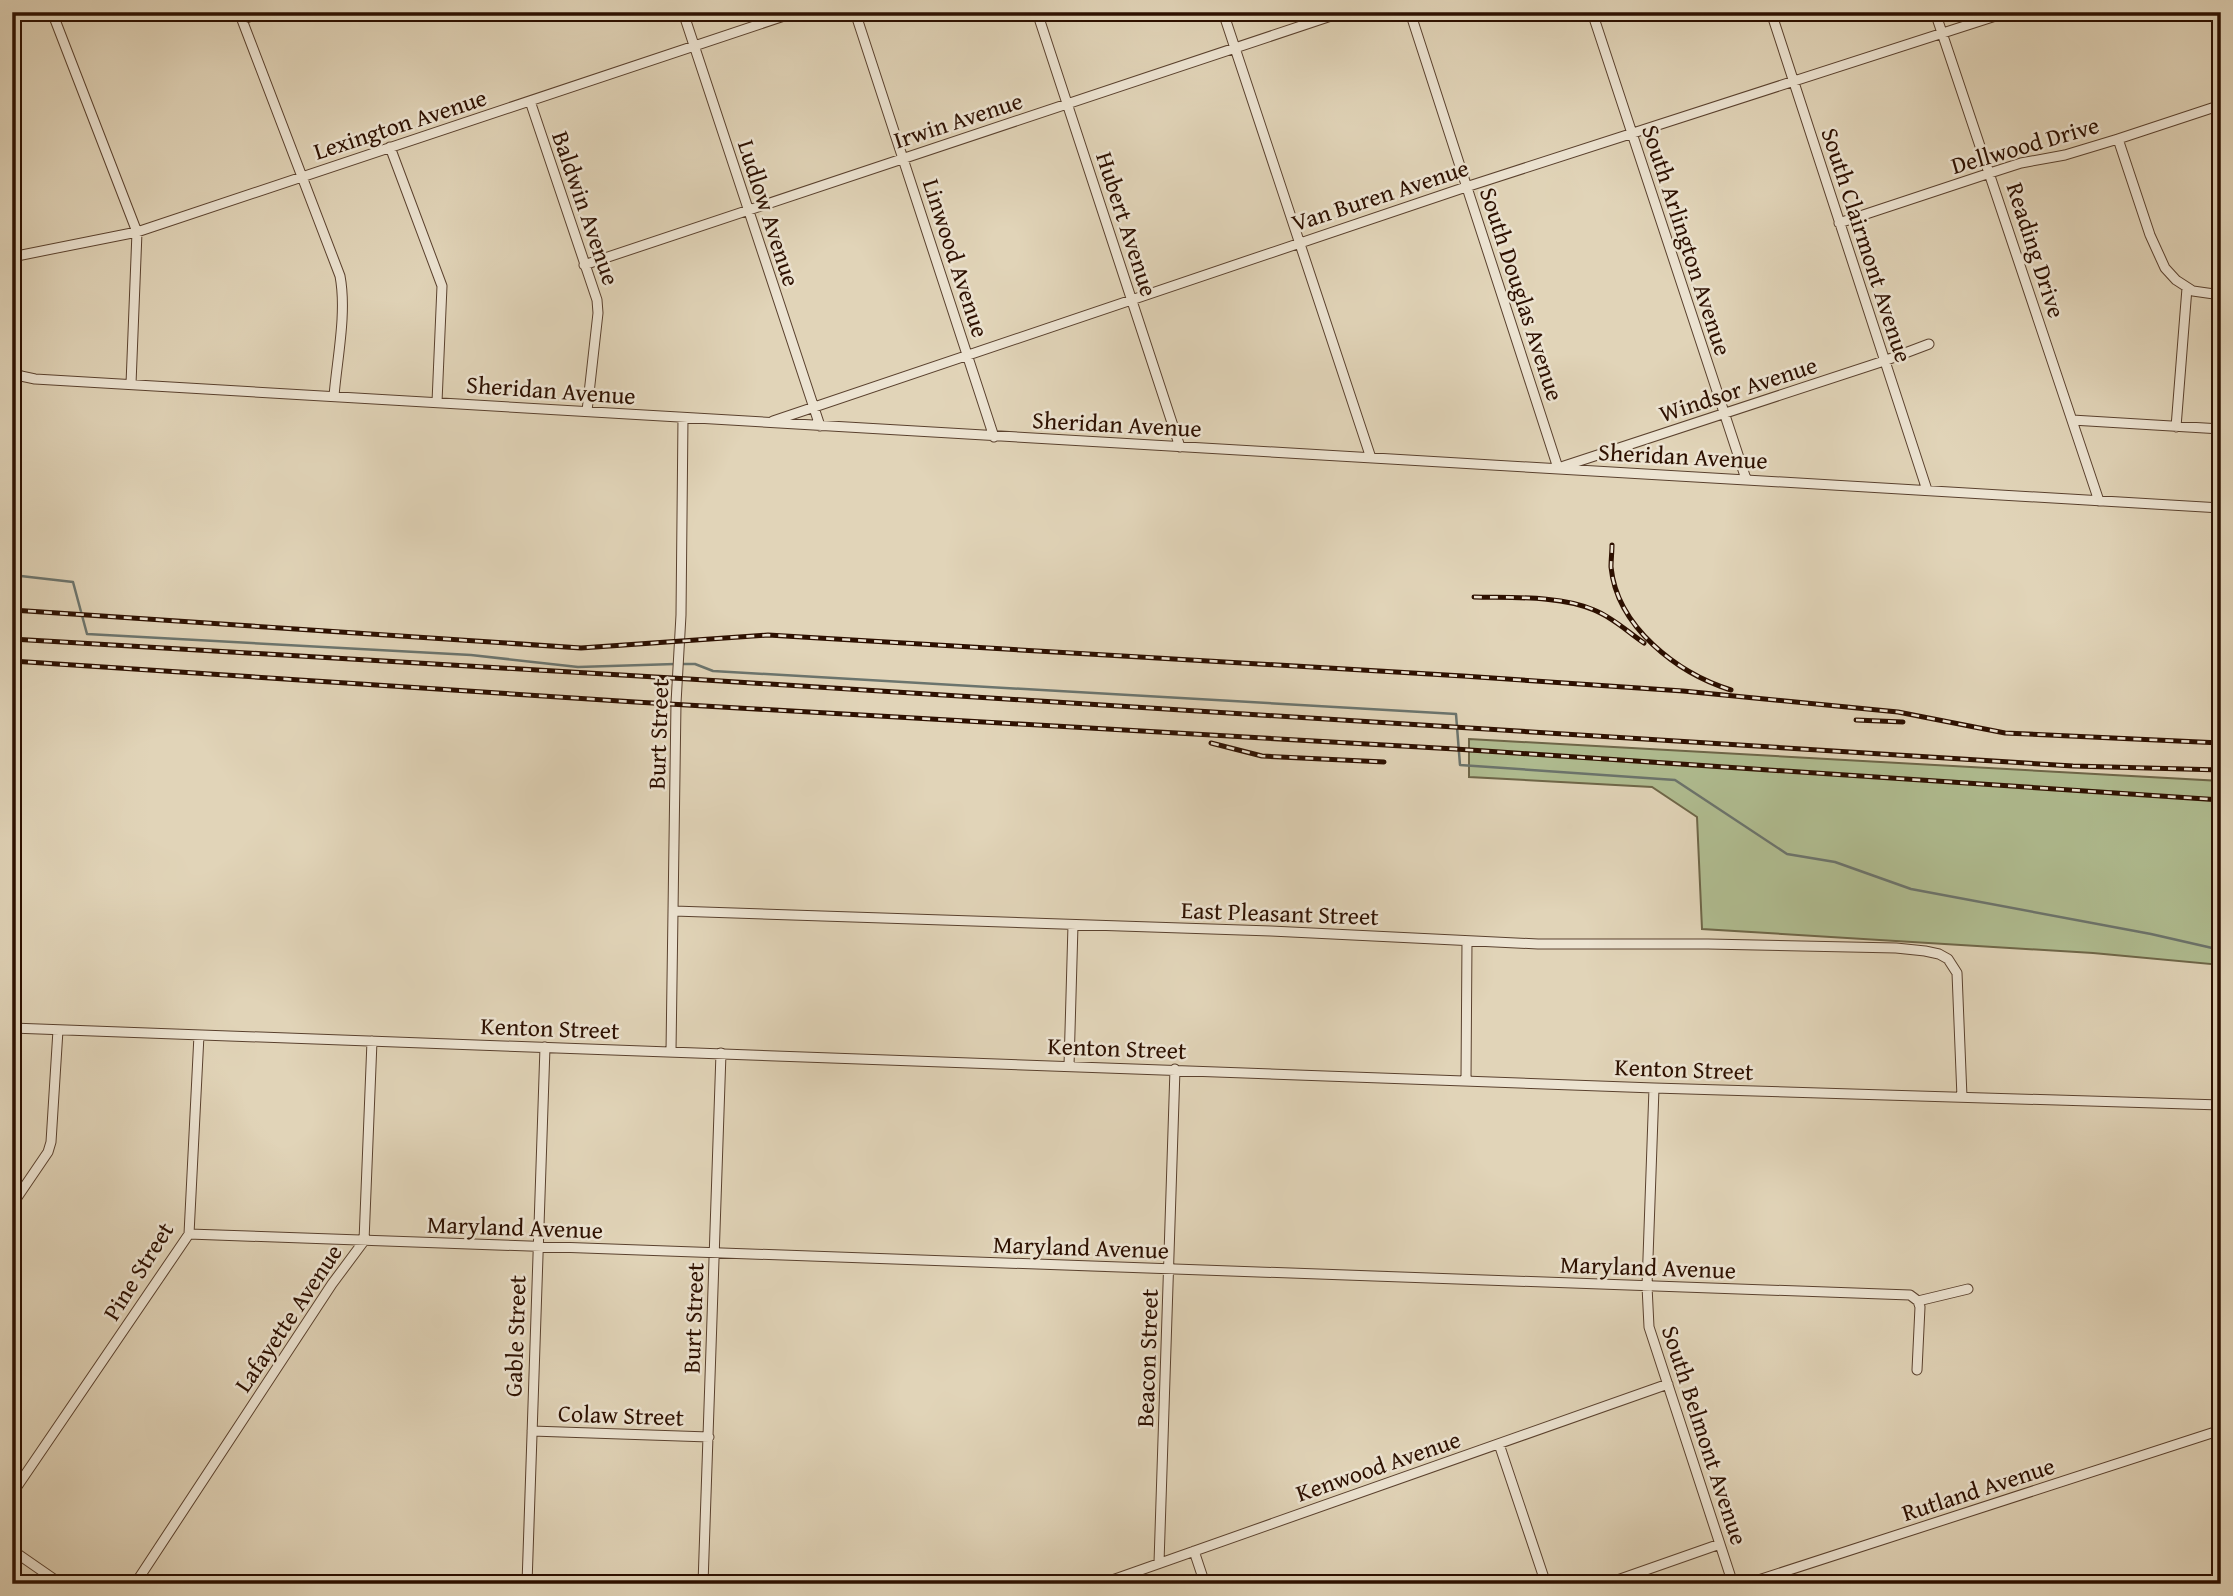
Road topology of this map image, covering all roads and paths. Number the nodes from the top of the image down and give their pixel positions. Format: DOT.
graph roads {
  1 [pos="52,12"];
  2 [pos="260,12"];
  3 [pos="683,12"];
  4 [pos="796,12"];
  5 [pos="855,12"];
  6 [pos="1037,12"];
  7 [pos="1223,12"];
  8 [pos="1343,12"];
  9 [pos="1410,12"];
  10 [pos="1592,12"];
  11 [pos="1771,12"];
  12 [pos="1935,12"];
  13 [pos="2008,12"];
  14 [pos="240,16"];
  15 [pos="1942,32"];
  16 [pos="694,46"];
  17 [pos="1235,48"];
  18 [pos="1793,80"];
  19 [pos="530,101"];
  20 [pos="1067,104"];
  21 [pos="2221,105"];
  22 [pos="1631,133"];
  23 [pos="2118,139"];
  24 [pos="390,147"];
  25 [pos="903,159"];
  26 [pos="1990,173"];
  27 [pos="302,177"];
  28 [pos="1466,187"];
  29 [pos="748,210"];
  30 [pos="1839,223"];
  31 [pos="137,232"];
  32 [pos="1299,242"];
  33 [pos="12,257"];
  34 [pos="584,265"];
  35 [pos="2187,288"];
  36 [pos="2221,295"];
  37 [pos="1131,298"];
  38 [pos="1929,344"];
  39 [pos="967,354"];
  40 [pos="1885,361"];
  41 [pos="12,370"];
  42 [pos="131,384"];
  43 [pos="334,396"];
  44 [pos="438,402"];
  45 [pos="813,406"];
  46 [pos="587,411"];
  47 [pos="1724,414"];
  48 [pos="683,418"];
  49 [pos="2072,420"];
  50 [pos="768,423"];
  51 [pos="820,426"];
  52 [pos="2176,427"];
  53 [pos="2221,429"];
  54 [pos="994,436"];
  55 [pos="1180,447"];
  56 [pos="1371,458"];
  57 [pos="1558,468"];
  58 [pos="1746,479"];
  59 [pos="1927,490"];
  60 [pos="2099,501"];
  61 [pos="2221,508"];
  62 [pos="674,911"];
  63 [pos="1073,925"];
  64 [pos="1467,941"];
  65 [pos="12,1028"];
  66 [pos="58,1030"];
  67 [pos="199,1035"];
  68 [pos="372,1041"];
  69 [pos="545,1047"];
  70 [pos="671,1052"];
  71 [pos="721,1053"];
  72 [pos="1069,1066"];
  73 [pos="1175,1069"];
  74 [pos="1466,1080"];
  75 [pos="1654,1088"];
  76 [pos="1962,1097"];
  77 [pos="2221,1105"];
  78 [pos="12,1205"];
  79 [pos="189,1234"];
  80 [pos="364,1241"];
  81 [pos="537,1247"];
  82 [pos="714,1253"];
  83 [pos="1169,1269"];
  84 [pos="1647,1286"];
  85 [pos="1968,1289"];
  86 [pos="1918,1301"];
  87 [pos="1917,1370"];
  88 [pos="1668,1384"];
  89 [pos="2221,1430"];
  90 [pos="532,1431"];
  91 [pos="709,1437"];
  92 [pos="1499,1444"];
  93 [pos="12,1494"];
  94 [pos="1720,1544"];
  95 [pos="12,1550"];
  96 [pos="1194,1551"];
  97 [pos="1160,1563"];
  98 [pos="61,1584"];
  99 [pos="135,1584"];
  100 [pos="527,1584"];
  101 [pos="704,1584"];
  102 [pos="1101,1584"];
  103 [pos="1205,1584"];
  104 [pos="1546,1584"];
  105 [pos="1606,1584"];
  106 [pos="1733,1584"];
  107 [pos="1746,1584"];
  1 -- 31 [label="street"];
  2 -- 14 [label="street"];
  3 -- 16 [label="street, Ludlow Avenue"];
  4 -- 16 [label="street, Lexington Avenue"];
  5 -- 25 [label="street, Linwood Avenue"];
  6 -- 20 [label="street, Hubert Avenue"];
  7 -- 17 [label="street"];
  8 -- 17 [label="street, Irwin Avenue"];
  9 -- 28 [label="street, South Douglas Avenue"];
  10 -- 22 [label="street, South Arlington Avenue"];
  11 -- 18 [label="street, South Clairmont Avenue"];
  12 -- 15 [label="street, Reading Drive"];
  13 -- 15 [label="street, Van Buren Avenue"];
  14 -- 27 [label="street"];
  15 -- 18 [label="street, Van Buren Avenue"];
  15 -- 26 [label="street, Reading Drive"];
  16 -- 19 [label="street, Lexington Avenue"];
  16 -- 29 [label="street, Ludlow Avenue"];
  17 -- 20 [label="street, Irwin Avenue"];
  17 -- 32 [label="street"];
  18 -- 22 [label="street, Van Buren Avenue"];
  18 -- 30 [label="street, South Clairmont Avenue"];
  19 -- 24 [label="street, Lexington Avenue"];
  19 -- 34 [label="street, Baldwin Avenue"];
  20 -- 25 [label="street, Irwin Avenue"];
  20 -- 37 [label="street, Hubert Avenue"];
  21 -- 23 [label="street, Dellwood Drive"];
  22 -- 28 [label="street, Van Buren Avenue"];
  22 -- 47 [label="street, South Arlington Avenue"];
  23 -- 26 [label="street, Dellwood Drive"];
  23 -- 35 [label="street"];
  24 -- 27 [label="street, Lexington Avenue"];
  24 -- 44 [label="street"];
  25 -- 29 [label="street, Irwin Avenue"];
  25 -- 39 [label="street, Linwood Avenue"];
  26 -- 30 [label="street, Dellwood Drive"];
  26 -- 49 [label="street, Reading Drive"];
  27 -- 31 [label="street, Lexington Avenue"];
  27 -- 43 [label="street"];
  28 -- 32 [label="street, Van Buren Avenue"];
  28 -- 57 [label="street, South Douglas Avenue"];
  29 -- 34 [label="street, Irwin Avenue"];
  29 -- 45 [label="street, Ludlow Avenue"];
  30 -- 40 [label="street, South Clairmont Avenue"];
  31 -- 33 [label="street, Lexington Avenue"];
  31 -- 42 [label="street"];
  32 -- 37 [label="street, Van Buren Avenue"];
  32 -- 56 [label="street"];
  34 -- 46 [label="street, Baldwin Avenue"];
  35 -- 36 [label="street"];
  35 -- 52 [label="street"];
  37 -- 39 [label="street, Van Buren Avenue"];
  37 -- 55 [label="street, Hubert Avenue"];
  38 -- 40 [label="street, Windsor Avenue"];
  39 -- 45 [label="street, Van Buren Avenue"];
  39 -- 54 [label="street, Linwood Avenue"];
  40 -- 47 [label="street, Windsor Avenue"];
  40 -- 59 [label="street, South Clairmont Avenue"];
  41 -- 42 [label="street, Sheridan Avenue"];
  42 -- 43 [label="street, Sheridan Avenue"];
  43 -- 44 [label="street, Sheridan Avenue"];
  44 -- 46 [label="street, Sheridan Avenue"];
  45 -- 50 [label="street, Van Buren Avenue"];
  45 -- 51 [label="street, Ludlow Avenue"];
  46 -- 48 [label="street, Sheridan Avenue"];
  47 -- 57 [label="street, Windsor Avenue"];
  47 -- 58 [label="street, South Arlington Avenue"];
  48 -- 50 [label="street, Sheridan Avenue"];
  48 -- 62 [label="street, Burt Street"];
  49 -- 52 [label="street"];
  49 -- 60 [label="street, Reading Drive"];
  50 -- 51 [label="street, Sheridan Avenue"];
  51 -- 54 [label="street, Sheridan Avenue"];
  52 -- 53 [label="street"];
  54 -- 55 [label="street, Sheridan Avenue"];
  55 -- 56 [label="street, Sheridan Avenue"];
  56 -- 57 [label="street, Sheridan Avenue"];
  57 -- 58 [label="street, Sheridan Avenue"];
  58 -- 59 [label="street, Sheridan Avenue"];
  59 -- 60 [label="street, Sheridan Avenue"];
  60 -- 61 [label="street, Sheridan Avenue"];
  62 -- 63 [label="street, East Pleasant Street"];
  62 -- 70 [label="street, Burt Street"];
  63 -- 64 [label="street, East Pleasant Street"];
  63 -- 72 [label="street"];
  64 -- 74 [label="street"];
  64 -- 76 [label="street, East Pleasant Street"];
  65 -- 66 [label="street, Kenton Street"];
  66 -- 67 [label="street, Kenton Street"];
  66 -- 78 [label="street"];
  67 -- 68 [label="street, Kenton Street"];
  67 -- 79 [label="street, Pine Street"];
  68 -- 69 [label="street, Kenton Street"];
  68 -- 80 [label="street, Lafayette Avenue"];
  69 -- 70 [label="street, Kenton Street"];
  69 -- 81 [label="street, Gable Street"];
  70 -- 71 [label="street, Kenton Street"];
  71 -- 72 [label="street, Kenton Street"];
  71 -- 82 [label="street, Burt Street"];
  72 -- 73 [label="street, Kenton Street"];
  73 -- 74 [label="street, Kenton Street"];
  73 -- 83 [label="street, Beacon Street"];
  74 -- 75 [label="street, Kenton Street"];
  75 -- 76 [label="street, Kenton Street"];
  75 -- 84 [label="street, South Belmont Avenue"];
  76 -- 77 [label="street, Kenton Street"];
  79 -- 80 [label="street, Maryland Avenue"];
  79 -- 93 [label="street, Pine Street"];
  80 -- 81 [label="street, Maryland Avenue"];
  80 -- 99 [label="street, Lafayette Avenue"];
  81 -- 82 [label="street, Maryland Avenue"];
  81 -- 90 [label="street, Gable Street"];
  82 -- 83 [label="street, Maryland Avenue"];
  82 -- 91 [label="street, Burt Street"];
  83 -- 84 [label="street, Maryland Avenue"];
  83 -- 97 [label="street, Beacon Street"];
  84 -- 86 [label="street, Maryland Avenue"];
  84 -- 88 [label="street, South Belmont Avenue"];
  85 -- 86 [label="street, Maryland Avenue"];
  86 -- 87 [label="street"];
  88 -- 92 [label="street, Kenwood Avenue"];
  88 -- 94 [label="street, South Belmont Avenue"];
  89 -- 107 [label="street, Rutland Avenue"];
  90 -- 91 [label="street, Colaw Street"];
  90 -- 100 [label="street, Gable Street"];
  91 -- 101 [label="street, Burt Street"];
  92 -- 96 [label="street, Kenwood Avenue"];
  92 -- 104 [label="street"];
  94 -- 105 [label="street"];
  94 -- 106 [label="street, South Belmont Avenue"];
  95 -- 98 [label="street"];
  96 -- 97 [label="street, Kenwood Avenue"];
  96 -- 103 [label="street"];
  97 -- 102 [label="street, Kenwood Avenue"];
}
